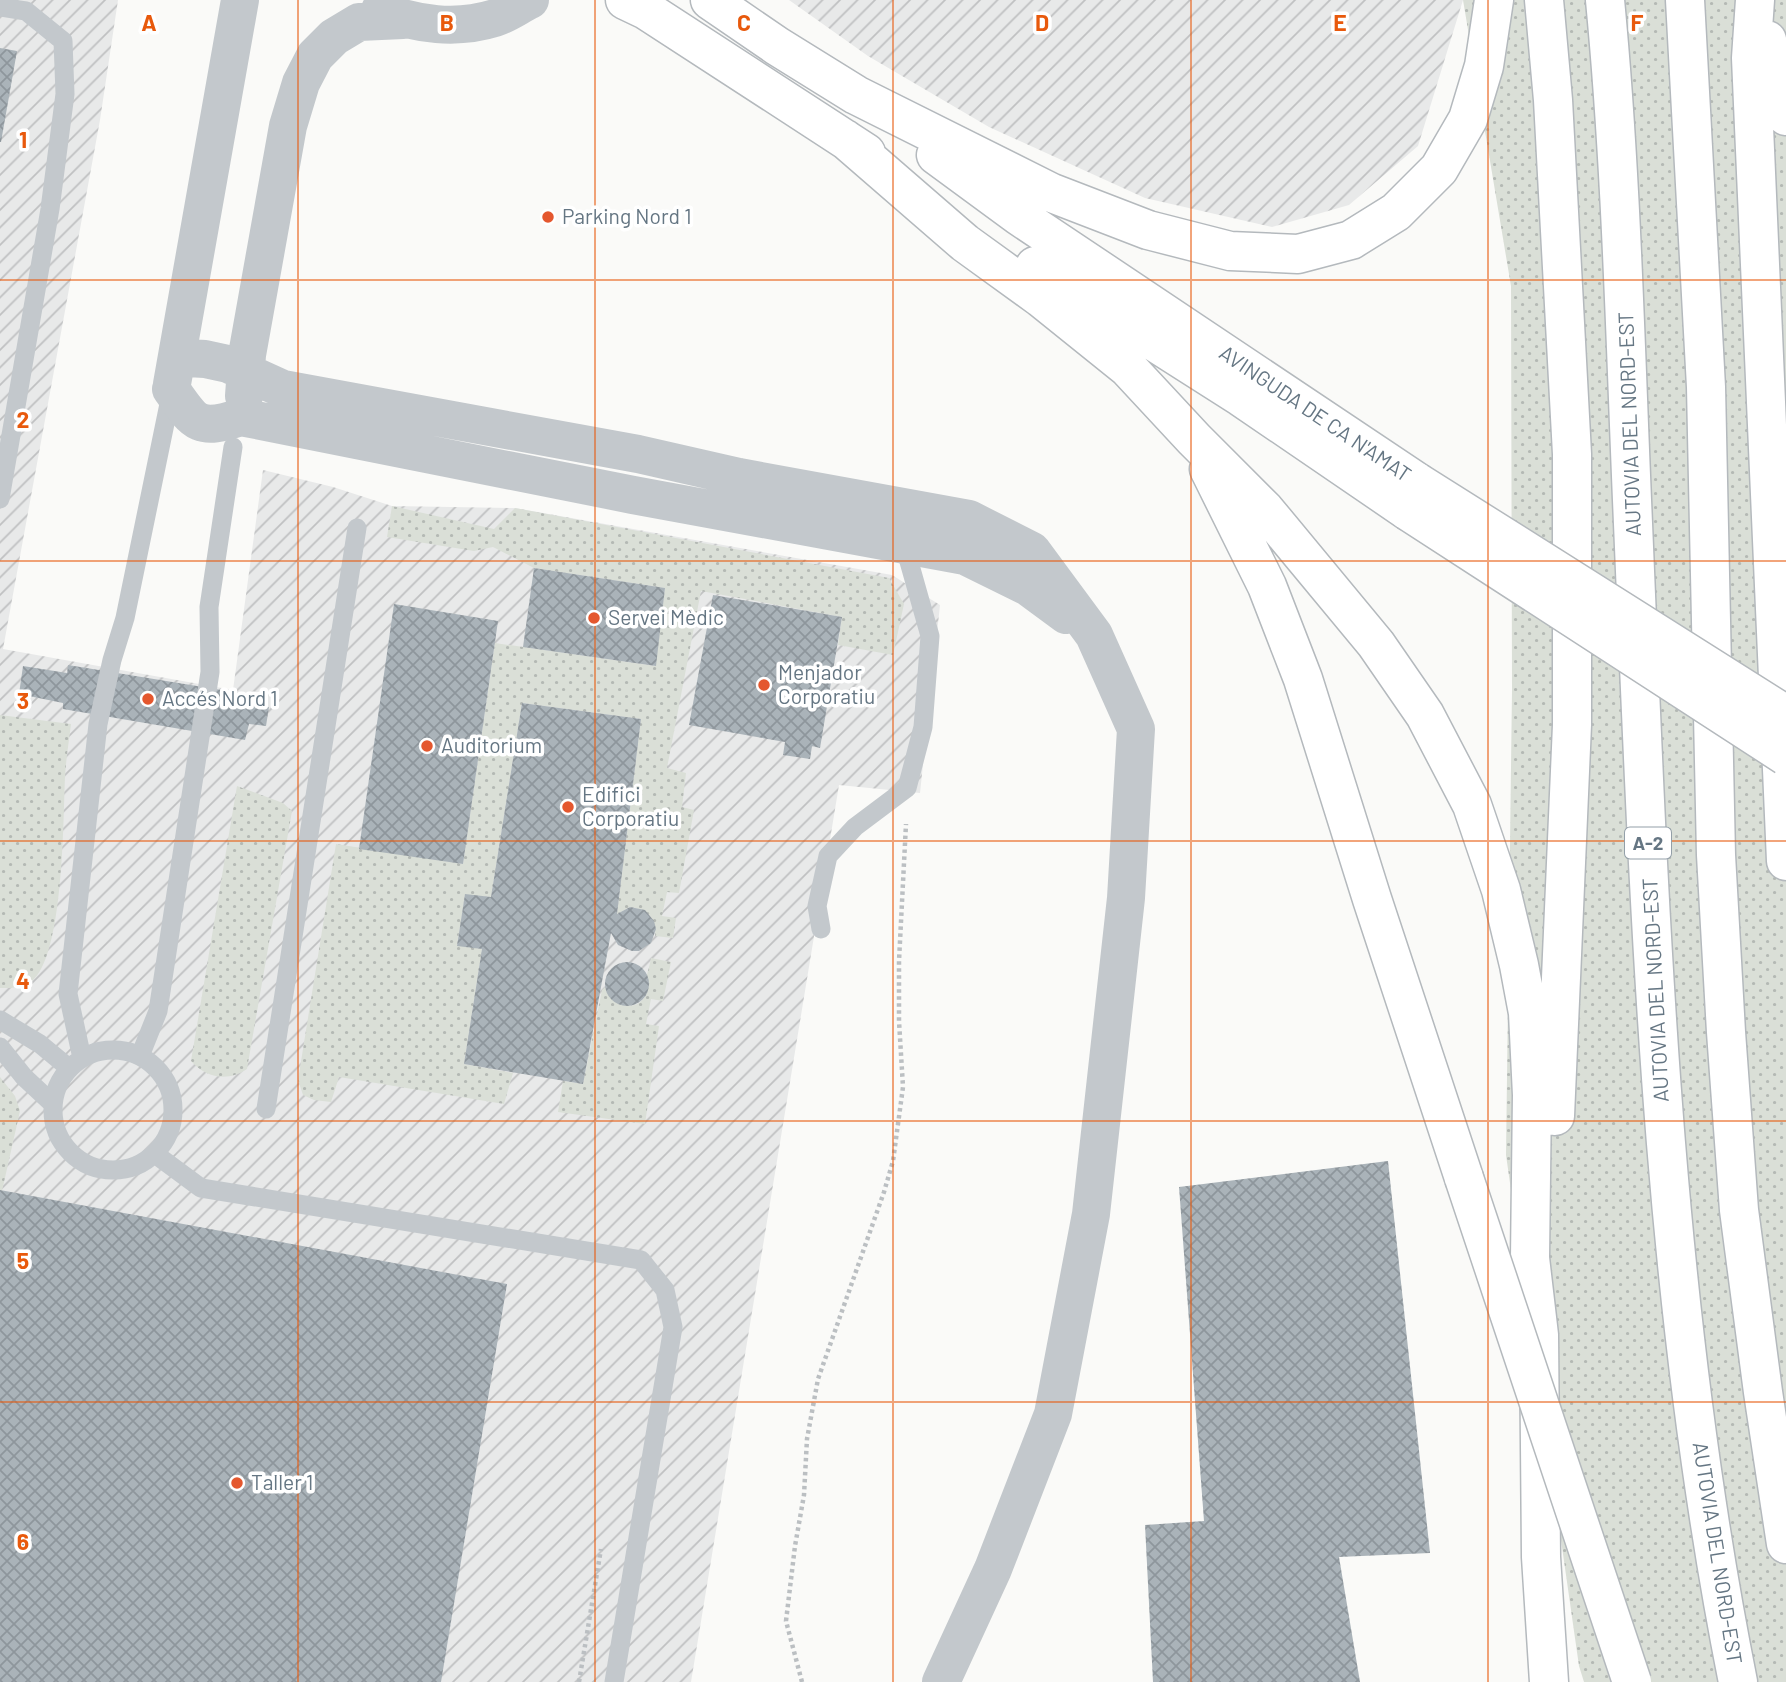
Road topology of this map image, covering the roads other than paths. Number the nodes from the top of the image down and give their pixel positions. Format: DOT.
graph roads {
  1 [pos="240,0"];
  2 [pos="359,0"];
  3 [pos="530,0"];
  4 [pos="625,0"];
  5 [pos="710,0"];
  6 [pos="1494,0"];
  7 [pos="1544,0"];
  8 [pos="1605,0"];
  9 [pos="1685,0"];
  10 [pos="1756,0"];
  11 [pos="0,7"];
  12 [pos="403,20"];
  13 [pos="856,95"];
  14 [pos="1786,116"];
  15 [pos="845,139"];
  16 [pos="246,374"];
  17 [pos="172,384"];
  18 [pos="237,432"];
  19 [pos="1194,439"];
  20 [pos="638,454"];
  21 [pos="469,461"];
  22 [pos="1412,496"];
  23 [pos="0,499"];
  24 [pos="357,528"];
  25 [pos="904,544"];
  26 [pos="1094,635"];
  27 [pos="1786,715"];
  28 [pos="1786,756"];
  29 [pos="1786,861"];
  30 [pos="821,929"];
  31 [pos="0,1020"];
  32 [pos="0,1047"];
  33 [pos="140,1056"];
  34 [pos="75,1063"];
  35 [pos="53,1104"];
  36 [pos="266,1109"];
  37 [pos="156,1154"];
  38 [pos="1539,1335"];
  39 [pos="1786,1544"];
  40 [pos="614,1682"];
  41 [pos="941,1682"];
  42 [pos="1549,1682"];
  43 [pos="1632,1682"];
  44 [pos="1738,1682"];
  1 -- 17 [label="street"];
  2 -- 12 [label="street"];
  3 -- 12 [label="street"];
  4 -- 15 [label="highway"];
  5 -- 13 [label="highway"];
  6 -- 13 [label="highway"];
  7 -- 38 [label="highway"];
  8 -- 44 [label="highway, AUTOVIA DEL NORD-EST / A-2"];
  9 -- 39 [label="highway"];
  10 -- 14 [label="highway"];
  10 -- 29 [label="highway"];
  11 -- 23 [label="lane"];
  12 -- 16 [label="street"];
  13 -- 22 [label="highway, AVINGUDA DE CA N'AMAT"];
  15 -- 19 [label="highway"];
  15 -- 22 [label="highway"];
  16 -- 17 [label="street"];
  16 -- 18 [label="street"];
  16 -- 20 [label="street"];
  17 -- 18 [label="street"];
  17 -- 34 [label="lane"];
  18 -- 21 [label="street"];
  18 -- 33 [label="lane"];
  19 -- 38 [label="highway"];
  19 -- 43 [label="highway, bridge"];
  20 -- 21 [label="street"];
  20 -- 26 [label="street"];
  21 -- 25 [label="street"];
  22 -- 27 [label="highway, AVINGUDA DE CA N'AMAT, bridge"];
  22 -- 28 [label="highway, bridge"];
  24 -- 36 [label="lane"];
  25 -- 26 [label="street"];
  25 -- 30 [label="lane"];
  26 -- 41 [label="street"];
  31 -- 34 [label="lane"];
  32 -- 35 [label="lane"];
  33 -- 34 [label="lane"];
  33 -- 37 [label="lane"];
  34 -- 35 [label="lane"];
  35 -- 37 [label="lane"];
  37 -- 40 [label="lane"];
  38 -- 42 [label="highway"];
}
